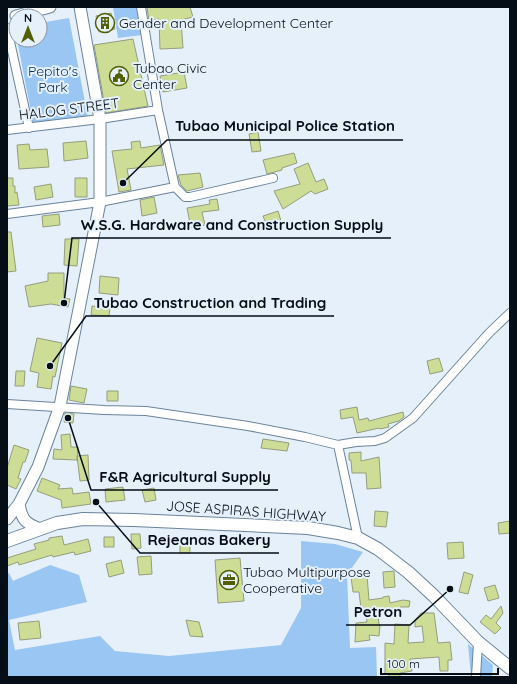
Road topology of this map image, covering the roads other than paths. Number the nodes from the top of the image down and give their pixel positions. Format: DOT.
graph roads {
  1 [pos="80,7"];
  2 [pos="141,7"];
  3 [pos="7,28"];
  4 [pos="158,110"];
  5 [pos="100,119"];
  6 [pos="29,128"];
  7 [pos="7,130"];
  8 [pos="273,178"];
  9 [pos="175,187"];
  10 [pos="100,202"];
  11 [pos="7,214"];
  12 [pos="510,313"];
  13 [pos="7,404"];
  14 [pos="60,406"];
  15 [pos="338,445"];
  16 [pos="19,504"];
  17 [pos="7,519"];
  18 [pos="40,529"];
  19 [pos="358,538"];
  20 [pos="7,541"];
  21 [pos="478,642"];
  22 [pos="510,668"];
  23 [pos="476,677"];
  1 -- 5 [label="main road"];
  2 -- 4 [label="street"];
  3 -- 6 [label="street"];
  4 -- 5 [label="street, HALOG STREET"];
  4 -- 9 [label="street"];
  5 -- 6 [label="street, HALOG STREET"];
  5 -- 10 [label="main road"];
  6 -- 7 [label="street, HALOG STREET"];
  8 -- 9 [label="street"];
  9 -- 10 [label="street"];
  10 -- 11 [label="street"];
  10 -- 14 [label="main road"];
  12 -- 15 [label="street"];
  13 -- 14 [label="street"];
  14 -- 15 [label="street"];
  14 -- 16 [label="main road"];
  15 -- 19 [label="street"];
  16 -- 17 [label="main road"];
  16 -- 18 [label="main road"];
  18 -- 19 [label="main road, JOSE ASPIRAS HIGHWAY"];
  18 -- 20 [label="main road, JOSE ASPIRAS HIGHWAY"];
  19 -- 21 [label="main road, JOSE ASPIRAS HIGHWAY"];
  21 -- 22 [label="main road, JOSE ASPIRAS HIGHWAY"];
  21 -- 23 [label="street"];
}
